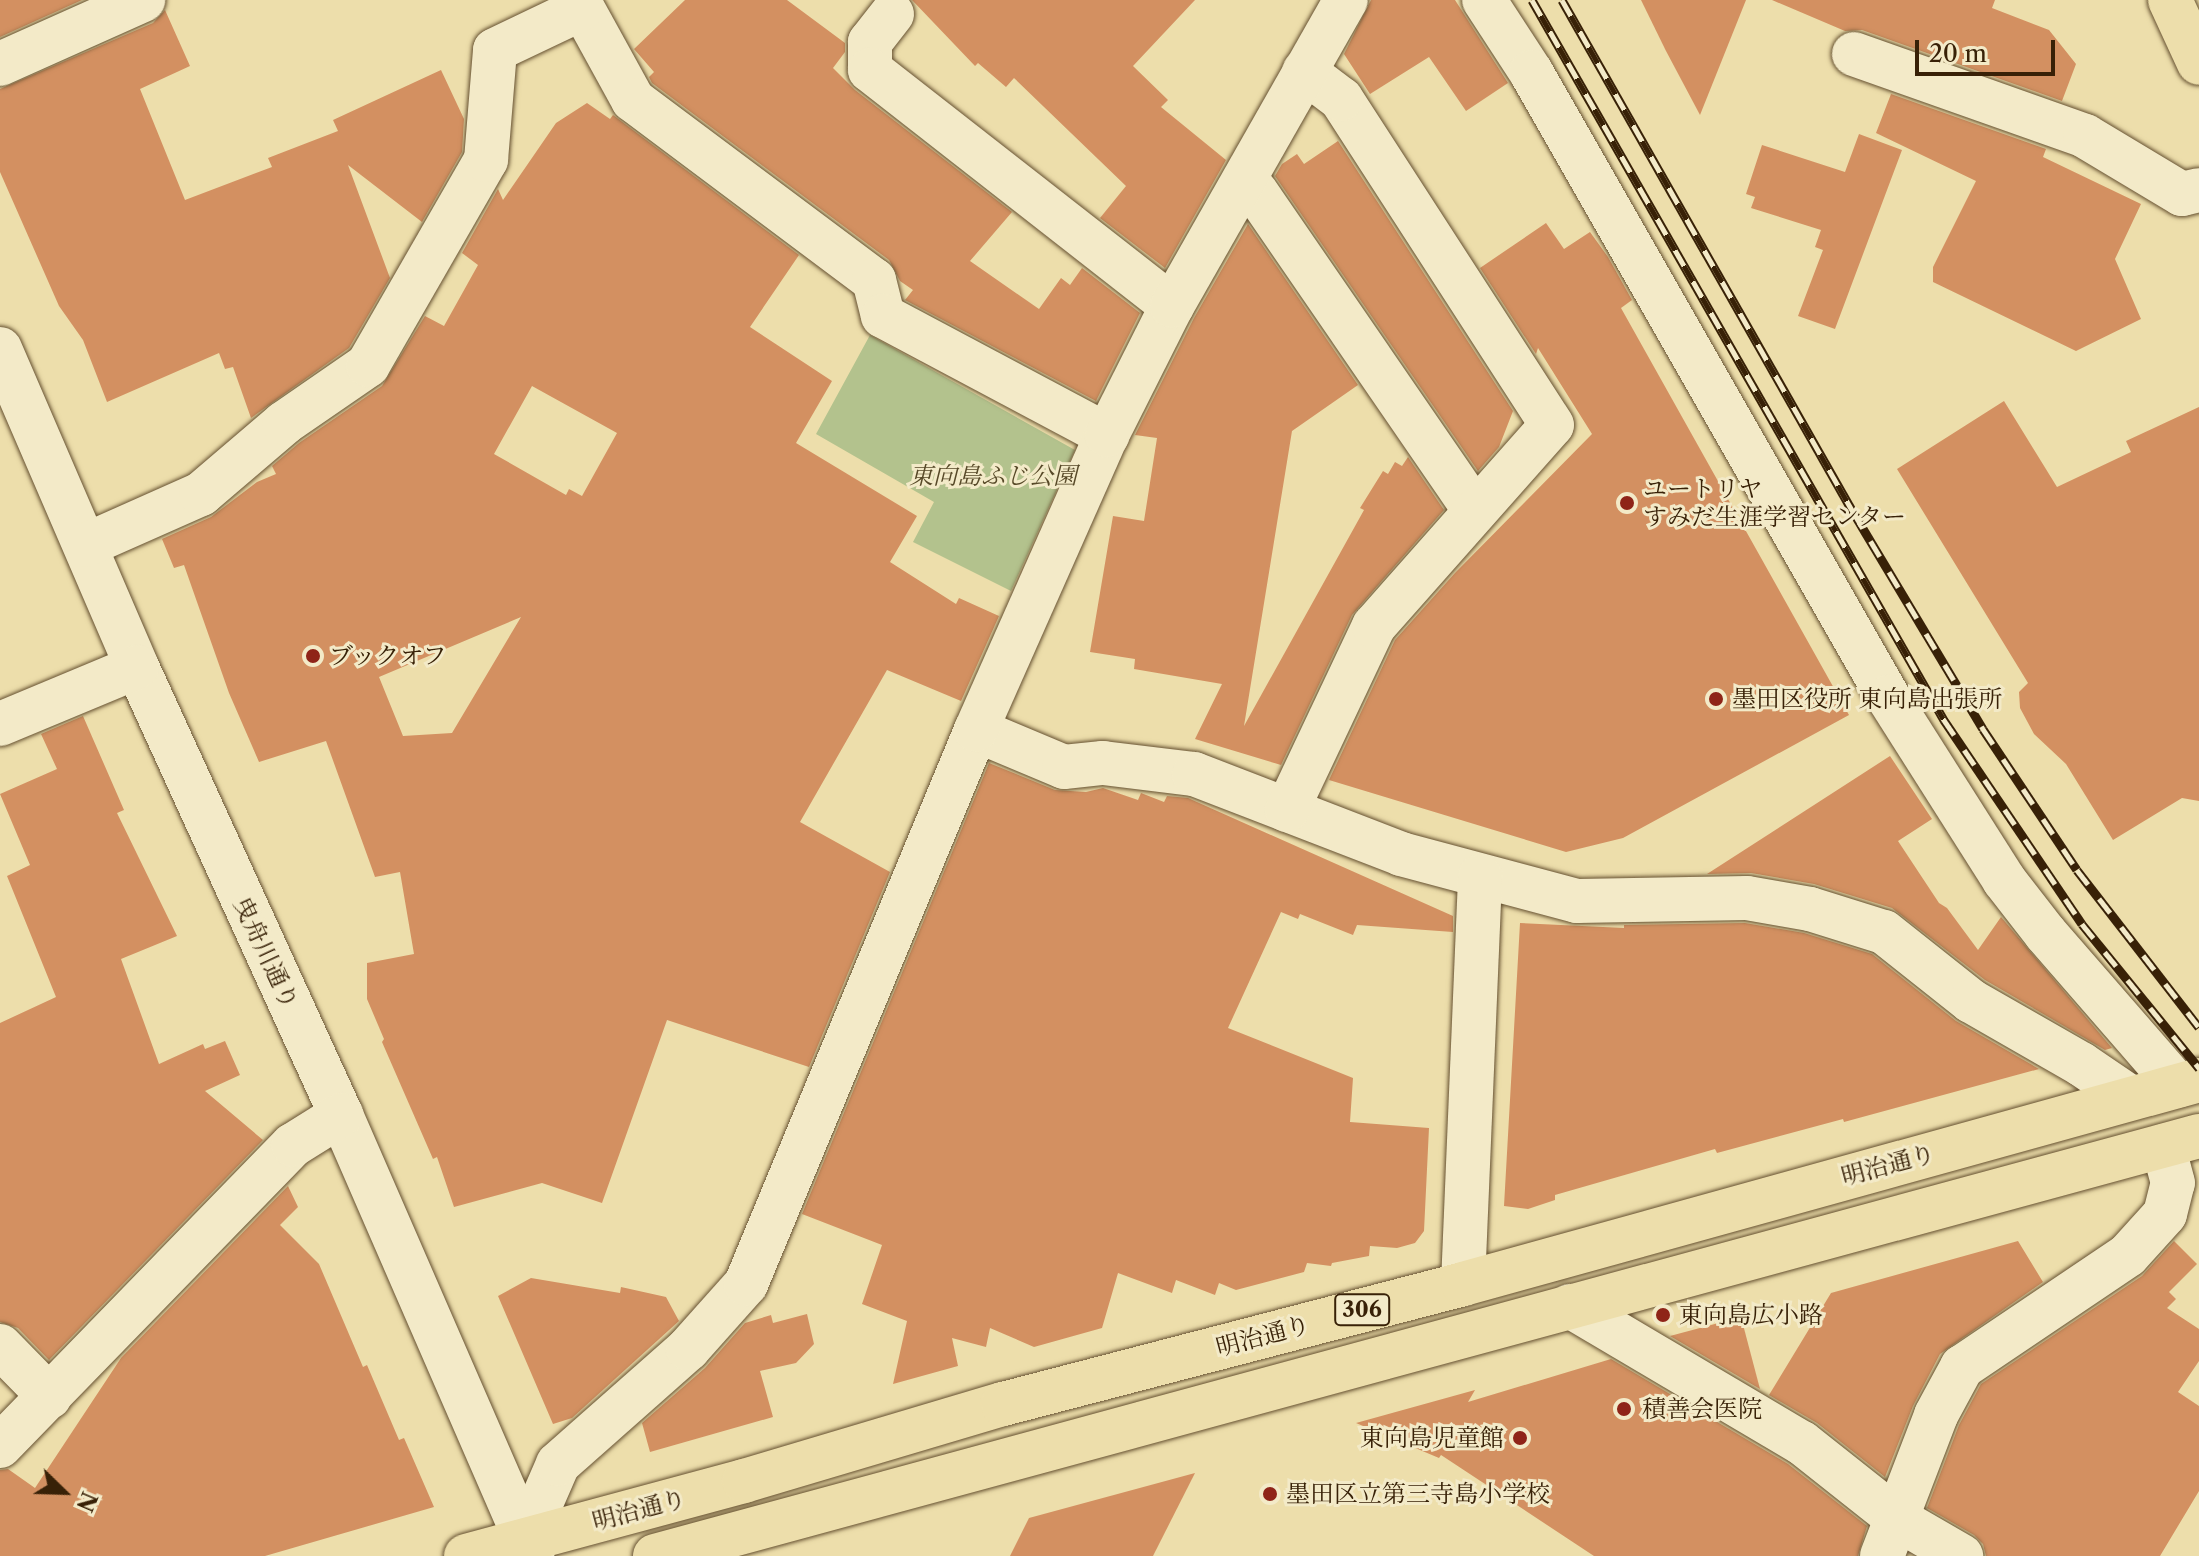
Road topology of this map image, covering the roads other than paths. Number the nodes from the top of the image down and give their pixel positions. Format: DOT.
graph roads {
  1 [pos="143,0"];
  2 [pos="1346,0"];
  3 [pos="1484,0"];
  4 [pos="2170,0"];
  5 [pos="580,4"];
  6 [pos="892,14"];
  7 [pos="1854,54"];
  8 [pos="2199,63"];
  9 [pos="0,64"];
  10 [pos="1304,71"];
  11 [pos="1243,184"];
  12 [pos="2199,190"];
  13 [pos="1172,306"];
  14 [pos="0,349"];
  15 [pos="1107,435"];
  16 [pos="1475,511"];
  17 [pos="86,545"];
  18 [pos="137,667"];
  19 [pos="0,724"];
  20 [pos="976,730"];
  21 [pos="1287,810"];
  22 [pos="1480,876"];
  23 [pos="2189,1083"];
  24 [pos="2131,1098"];
  25 [pos="341,1115"];
  26 [pos="2181,1141"];
  27 [pos="1463,1284"];
  28 [pos="1570,1306"];
  29 [pos="0,1346"];
  30 [pos="50,1397"];
  31 [pos="0,1446"];
  32 [pos="1891,1538"];
  33 [pos="529,1548"];
  34 [pos="466,1556"];
  35 [pos="655,1556"];
  36 [pos="1961,1556"];
  1 -- 9 [label="street"];
  2 -- 10 [label="street"];
  3 -- 23 [label="street"];
  4 -- 8 [label="main road"];
  5 -- 15 [label="street"];
  5 -- 17 [label="street"];
  6 -- 13 [label="street"];
  7 -- 12 [label="street"];
  10 -- 11 [label="street"];
  10 -- 16 [label="street"];
  11 -- 13 [label="street"];
  11 -- 16 [label="street"];
  13 -- 15 [label="street"];
  14 -- 17 [label="street, 曳舟川通り"];
  15 -- 20 [label="street"];
  16 -- 21 [label="street"];
  17 -- 18 [label="street, 曳舟川通り"];
  18 -- 19 [label="street"];
  18 -- 25 [label="street, 曳舟川通り"];
  20 -- 21 [label="street"];
  20 -- 33 [label="street"];
  21 -- 22 [label="street"];
  22 -- 24 [label="street"];
  22 -- 27 [label="street"];
  23 -- 24 [label="main road, 明治通り / 306"];
  24 -- 27 [label="main road, 明治通り / 306"];
  25 -- 30 [label="street"];
  25 -- 33 [label="street, 曳舟川通り"];
  26 -- 28 [label="main road, 明治通り / 306"];
  26 -- 32 [label="street"];
  27 -- 33 [label="main road, 明治通り / 306"];
  28 -- 32 [label="street"];
  28 -- 35 [label="main road, 明治通り / 306"];
  29 -- 30 [label="street"];
  30 -- 31 [label="street"];
  32 -- 36 [label="street"];
  33 -- 34 [label="main road, 明治通り / 306"];
}
